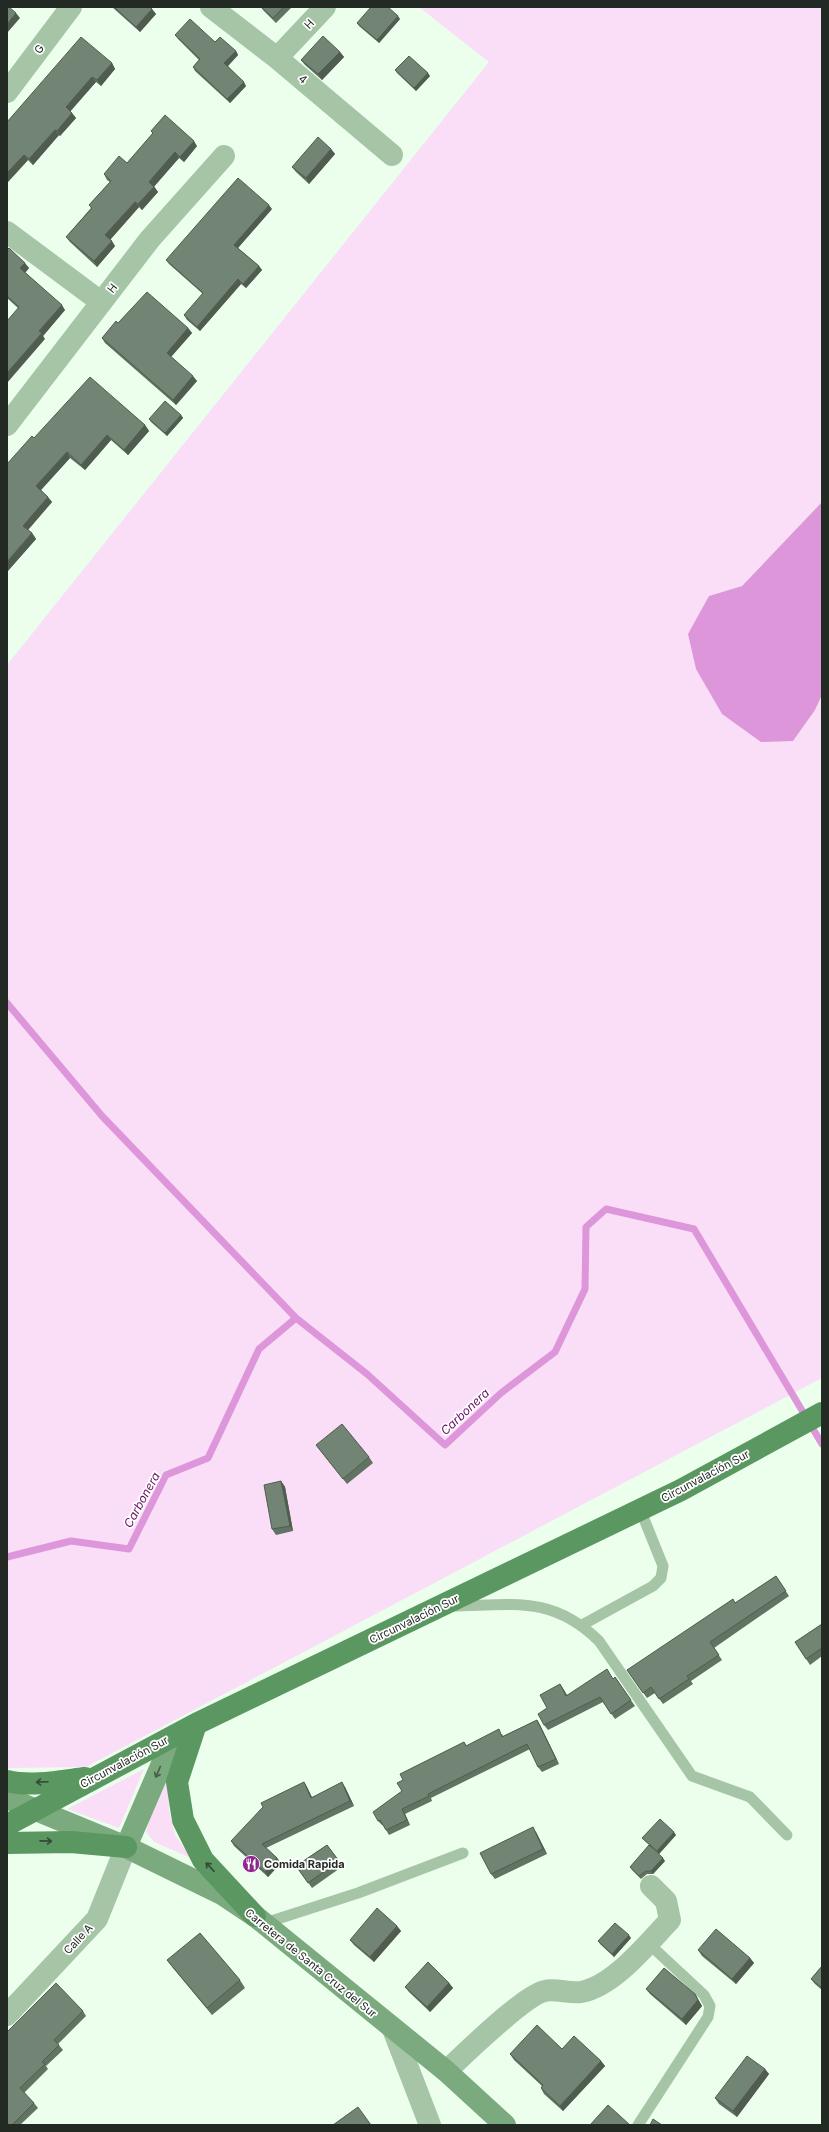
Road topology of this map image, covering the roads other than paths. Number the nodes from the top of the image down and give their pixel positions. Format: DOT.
graph roads {
  1 [pos="71,7"];
  2 [pos="211,7"];
  3 [pos="325,7"];
  4 [pos="277,58"];
  5 [pos="7,92"];
  6 [pos="392,155"];
  7 [pos="224,156"];
  8 [pos="7,232"];
  9 [pos="101,302"];
  10 [pos="7,425"];
  11 [pos="822,1413"];
  12 [pos="640,1509"];
  13 [pos="440,1606"];
  14 [pos="582,1625"];
  15 [pos="196,1724"];
  16 [pos="174,1736"];
  17 [pos="94,1778"];
  18 [pos="7,1781"];
  19 [pos="7,1798"];
  20 [pos="34,1810"];
  21 [pos="7,1825"];
  22 [pos="787,1835"];
  23 [pos="7,1843"];
  24 [pos="126,1847"];
  25 [pos="462,1853"];
  26 [pos="651,1886"];
  27 [pos="260,1920"];
  28 [pos="648,1943"];
  29 [pos="7,2015"];
  30 [pos="394,2029"];
  31 [pos="446,2071"];
  32 [pos="430,2125"];
  33 [pos="505,2125"];
  34 [pos="638,2125"];
  1 -- 5 [label="street, G"];
  2 -- 4 [label="street, 4"];
  3 -- 4 [label="street, H"];
  4 -- 6 [label="street, 4"];
  7 -- 9 [label="street, H"];
  8 -- 9 [label="street"];
  9 -- 10 [label="street, H"];
  11 -- 12 [label="main road, Circunvalación Sur"];
  12 -- 13 [label="main road, Circunvalación Sur"];
  12 -- 14 [label="lane"];
  13 -- 14 [label="lane"];
  13 -- 15 [label="main road, Circunvalación Sur"];
  14 -- 22 [label="lane"];
  15 -- 16 [label="main road, Circunvalación Sur"];
  27 -- 15 [label="main road, one-way"];
  16 -- 17 [label="main road, Circunvalación Sur"];
  16 -- 24 [label="main road, one-way"];
  17 -- 18 [label="main road, one-way"];
  17 -- 20 [label="main road, Circunvalación Sur"];
  19 -- 20 [label="main road, Carretera de Santa Cruz del Sur"];
  20 -- 21 [label="main road, Circunvalación Sur"];
  20 -- 24 [label="main road, Carretera de Santa Cruz del Sur"];
  23 -- 24 [label="main road, one-way"];
  24 -- 27 [label="main road, Carretera de Santa Cruz del Sur"];
  24 -- 29 [label="street, Calle A"];
  25 -- 27 [label="lane"];
  26 -- 28 [label="street"];
  27 -- 30 [label="main road, Carretera de Santa Cruz del Sur"];
  28 -- 31 [label="street"];
  28 -- 34 [label="lane"];
  30 -- 31 [label="main road, Carretera de Santa Cruz del Sur"];
  30 -- 32 [label="street"];
  31 -- 33 [label="main road, Carretera de Santa Cruz del Sur"];
}
